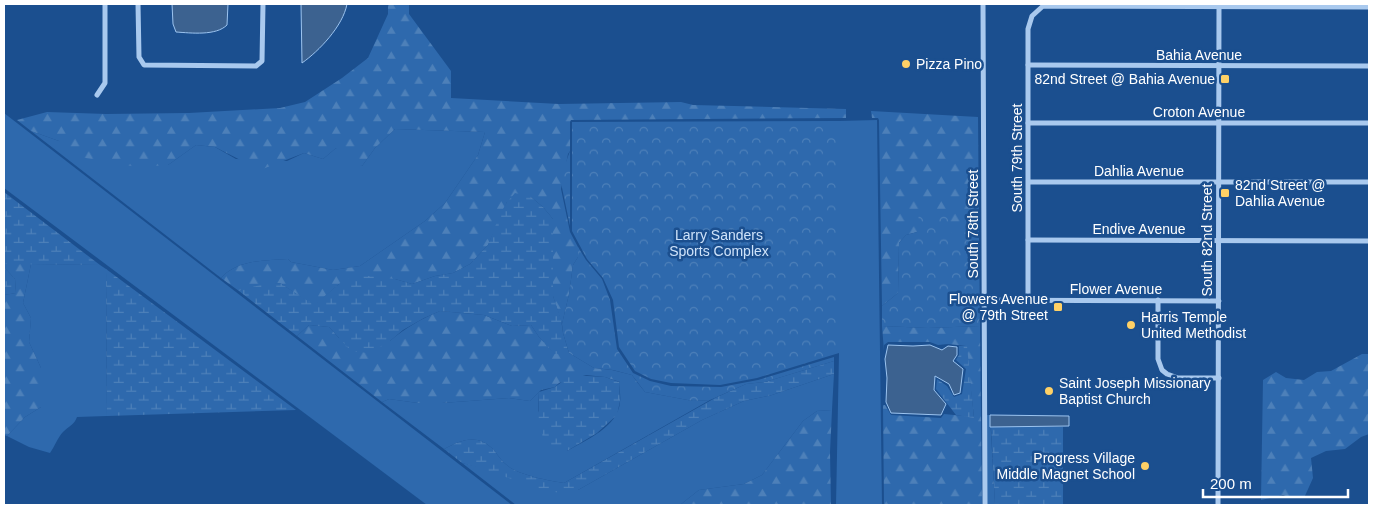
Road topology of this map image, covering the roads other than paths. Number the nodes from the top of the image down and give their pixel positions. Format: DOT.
graph roads {
  1 [pos="105,4"];
  2 [pos="138,4"];
  3 [pos="263,4"];
  4 [pos="983,4"];
  5 [pos="1219,5"];
  6 [pos="1369,7"];
  7 [pos="1028,65"];
  8 [pos="1219,66"];
  9 [pos="1369,66"];
  10 [pos="97,95"];
  11 [pos="1028,123"];
  12 [pos="1219,123"];
  13 [pos="1369,123"];
  14 [pos="1029,182"];
  15 [pos="1219,182"];
  16 [pos="1369,182"];
  17 [pos="1028,240"];
  18 [pos="1218,241"];
  19 [pos="1369,241"];
  20 [pos="984,300"];
  21 [pos="1028,300"];
  22 [pos="1158,300"];
  23 [pos="1218,301"];
  24 [pos="1219,378"];
  25 [pos="985,505"];
  26 [pos="1218,505"];
  1 -- 10 [label="street"];
  2 -- 3 [label="street"];
  4 -- 20 [label="street, South 78th Street"];
  5 -- 6 [label="street"];
  5 -- 7 [label="street, South 79th Street"];
  5 -- 8 [label="street, South 82nd Street"];
  7 -- 8 [label="street, Bahia Avenue"];
  7 -- 11 [label="street, South 79th Street"];
  8 -- 9 [label="street, Bahia Avenue"];
  8 -- 12 [label="street, South 82nd Street"];
  11 -- 12 [label="street, Croton Avenue"];
  11 -- 14 [label="street, South 79th Street"];
  12 -- 13 [label="street, Croton Avenue"];
  12 -- 15 [label="street, South 82nd Street"];
  14 -- 15 [label="street, Dahlia Avenue"];
  14 -- 17 [label="street, South 79th Street"];
  15 -- 16 [label="street, Dahlia Avenue"];
  15 -- 18 [label="street, South 82nd Street"];
  17 -- 18 [label="street, Endive Avenue"];
  17 -- 21 [label="street, South 79th Street"];
  18 -- 19 [label="street, Endive Avenue"];
  18 -- 23 [label="street, South 82nd Street"];
  20 -- 21 [label="street, Flower Avenue"];
  20 -- 25 [label="street, South 78th Street"];
  21 -- 22 [label="street, Flower Avenue"];
  22 -- 23 [label="street, Flower Avenue"];
  22 -- 24 [label="street"];
  23 -- 24 [label="street, South 82nd Street"];
  24 -- 26 [label="street, South 82nd Street"];
}
